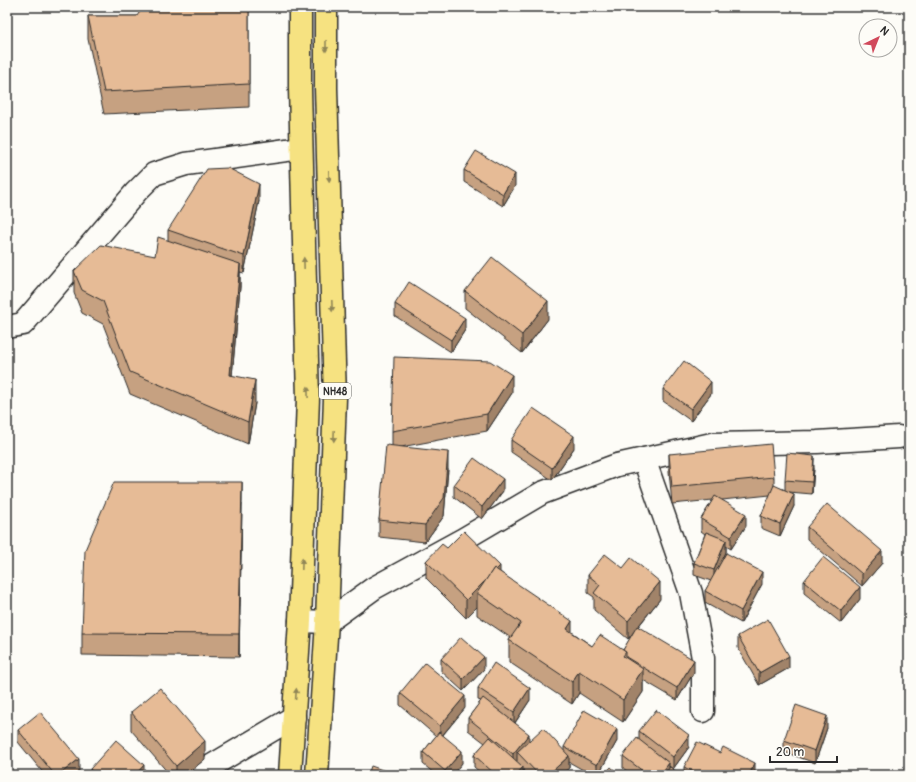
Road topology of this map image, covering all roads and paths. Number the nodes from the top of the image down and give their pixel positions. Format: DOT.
graph roads {
  1 [pos="300,7"];
  2 [pos="326,7"];
  3 [pos="301,148"];
  4 [pos="7,327"];
  5 [pos="899,437"];
  6 [pos="644,459"];
  7 [pos="300,621"];
  8 [pos="327,622"];
  9 [pos="703,711"];
  10 [pos="294,717"];
  11 [pos="196,775"];
  12 [pos="290,775"];
  13 [pos="317,775"];
  1 -- 3 [label="highway, NH48"];
  2 -- 8 [label="highway, NH48, one-way"];
  3 -- 4 [label="street"];
  7 -- 3 [label="highway, NH48, one-way"];
  5 -- 6 [label="street"];
  6 -- 8 [label="street"];
  6 -- 9 [label="street"];
  7 -- 8 [label="street"];
  10 -- 7 [label="highway, NH48, one-way"];
  8 -- 13 [label="highway, NH48"];
  10 -- 11 [label="street"];
  10 -- 12 [label="highway, NH48"];
}
